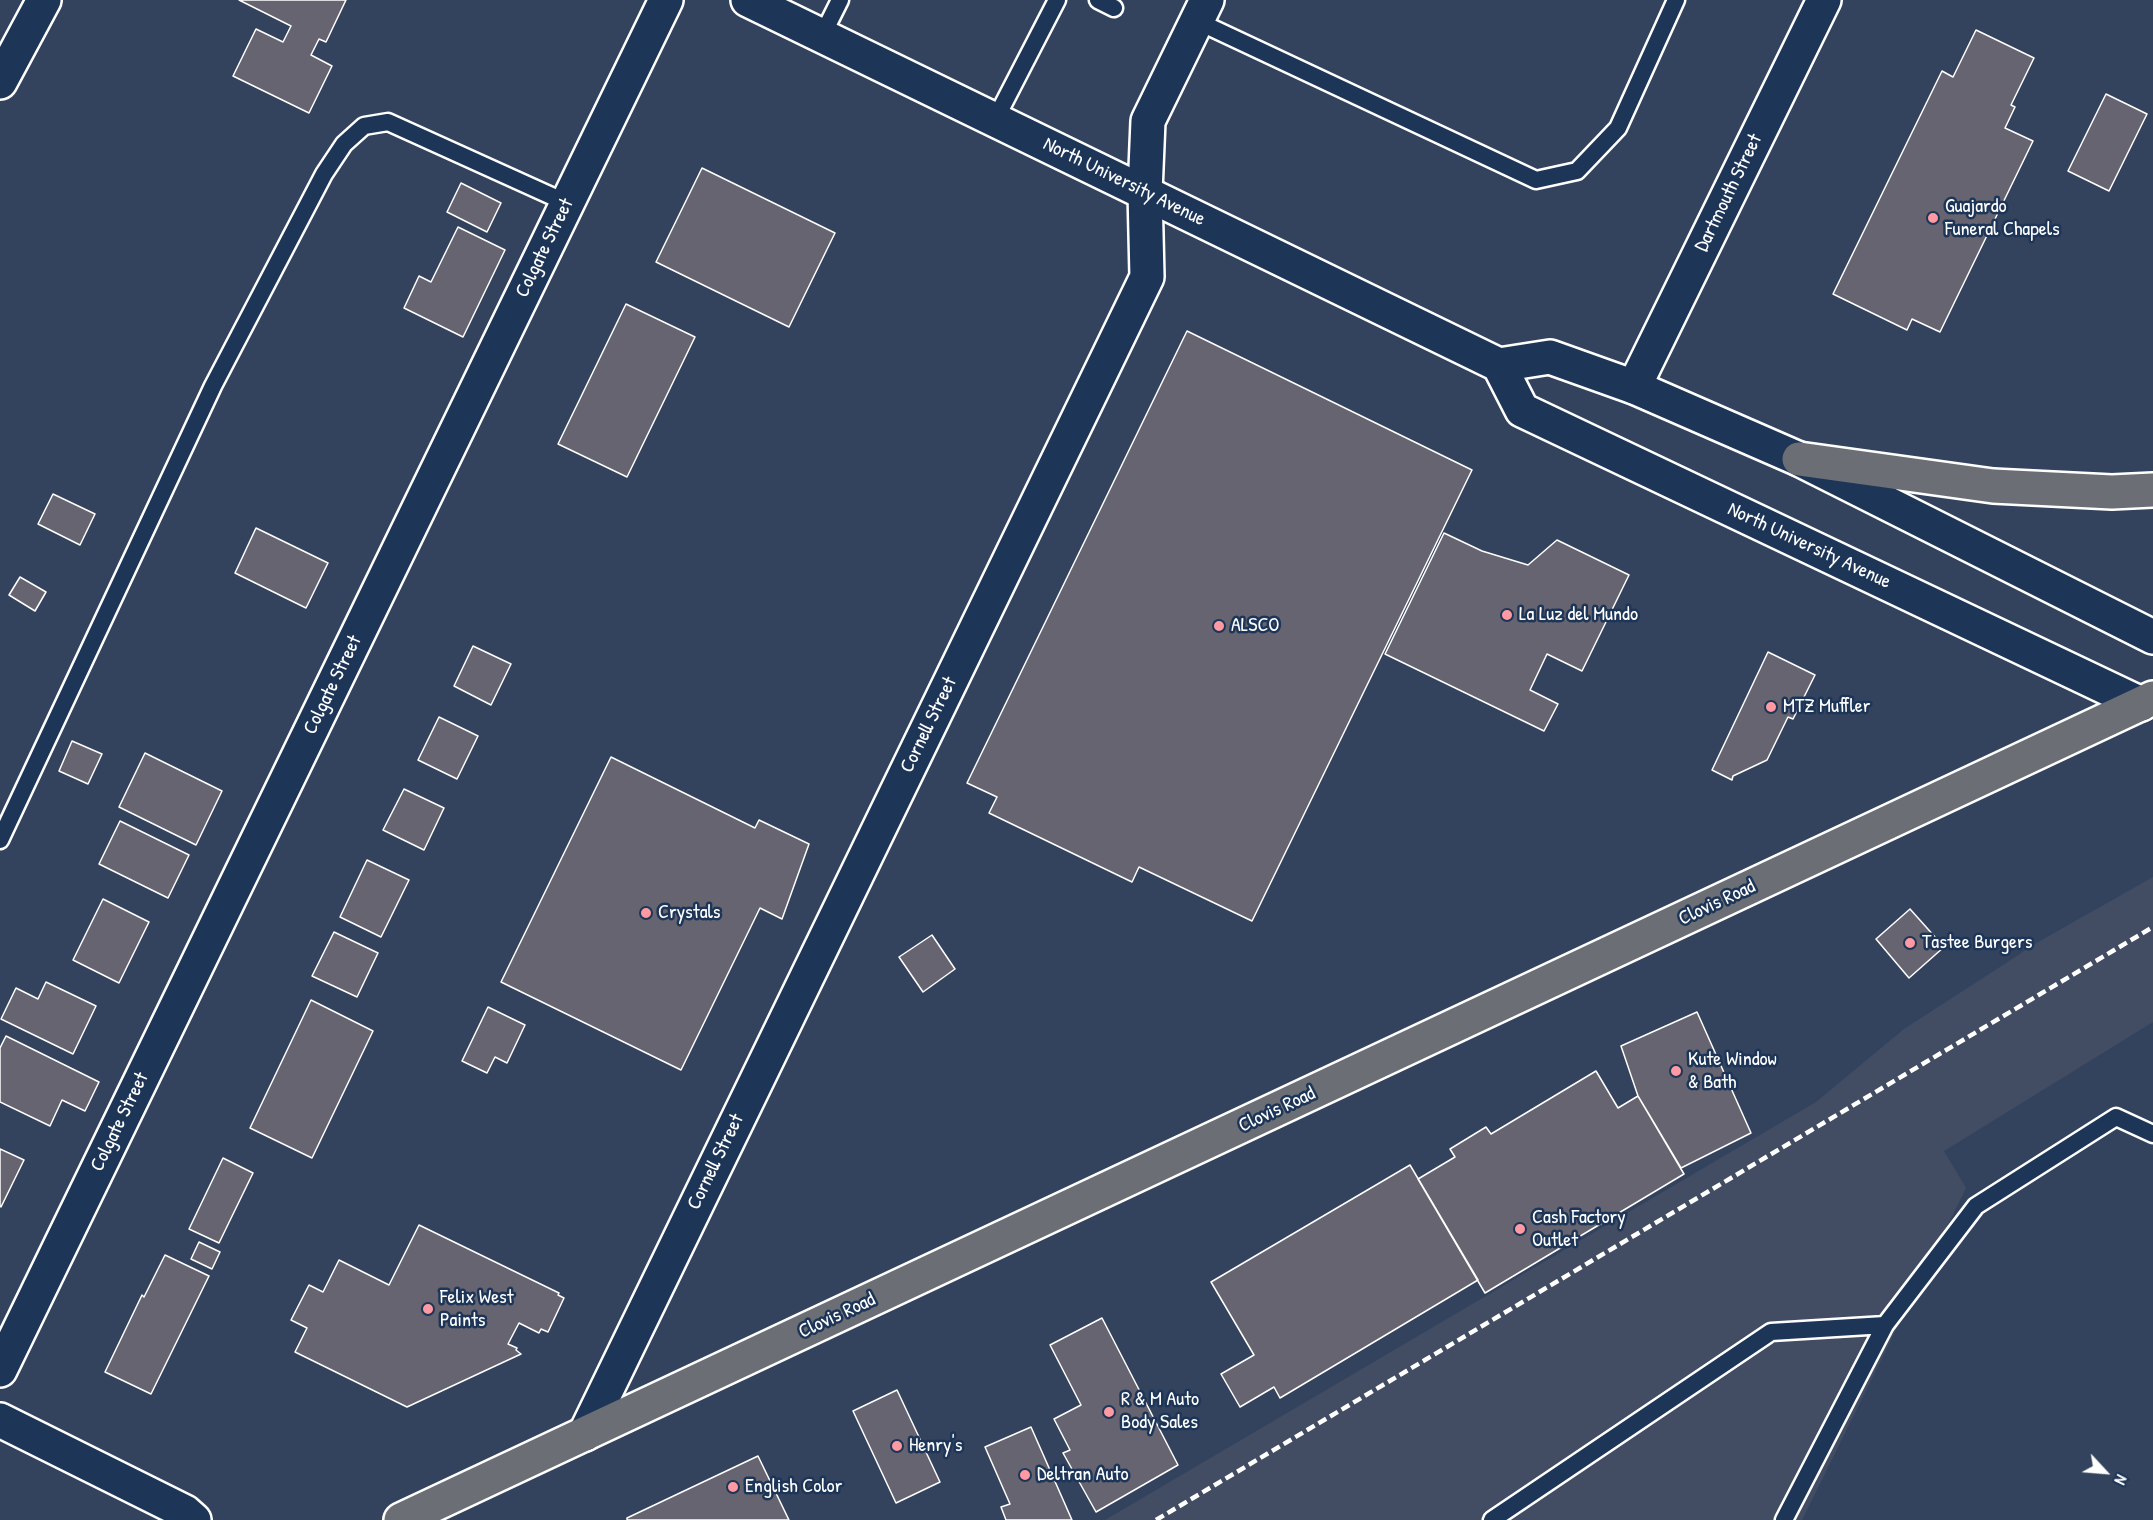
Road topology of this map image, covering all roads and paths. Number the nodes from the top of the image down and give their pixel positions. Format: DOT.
graph roads {
  1 [pos="44,0"];
  2 [pos="666,0"];
  3 [pos="748,0"];
  4 [pos="840,0"];
  5 [pos="1058,0"];
  6 [pos="1098,0"];
  7 [pos="1676,0"];
  8 [pos="1824,0"];
  9 [pos="1114,8"];
  10 [pos="1202,10"];
  11 [pos="822,36"];
  12 [pos="0,82"];
  13 [pos="995,120"];
  14 [pos="1145,192"];
  15 [pos="567,204"];
  16 [pos="1499,365"];
  17 [pos="1634,387"];
  18 [pos="1799,459"];
  19 [pos="2153,490"];
  20 [pos="2153,637"];
  21 [pos="2147,701"];
  22 [pos="0,840"];
  23 [pos="2153,1134"];
  24 [pos="1885,1325"];
  25 [pos="0,1370"];
  26 [pos="0,1420"];
  27 [pos="585,1434"];
  28 [pos="194,1520"];
  29 [pos="401,1520"];
  30 [pos="1492,1520"];
  31 [pos="1785,1520"];
  1 -- 12 [label="street"];
  2 -- 15 [label="street, Colgate Street"];
  3 -- 11 [label="street, North University Avenue"];
  4 -- 11 [label="lane"];
  5 -- 13 [label="lane"];
  6 -- 9 [label="lane"];
  7 -- 10 [label="lane"];
  8 -- 17 [label="street, Dartmouth Street"];
  10 -- 14 [label="street, Cornell Street"];
  11 -- 13 [label="street, North University Avenue"];
  13 -- 14 [label="street, North University Avenue"];
  14 -- 16 [label="street, North University Avenue"];
  14 -- 27 [label="street, Cornell Street"];
  15 -- 22 [label="lane"];
  15 -- 25 [label="street, Colgate Street"];
  16 -- 17 [label="street"];
  16 -- 21 [label="street, North University Avenue"];
  17 -- 18 [label="street"];
  18 -- 19 [label="highway"];
  18 -- 20 [label="street"];
  21 -- 27 [label="highway, Clovis Road"];
  23 -- 24 [label="lane"];
  24 -- 30 [label="lane"];
  24 -- 31 [label="lane"];
  26 -- 28 [label="street"];
  27 -- 29 [label="highway, Clovis Road"];
}
